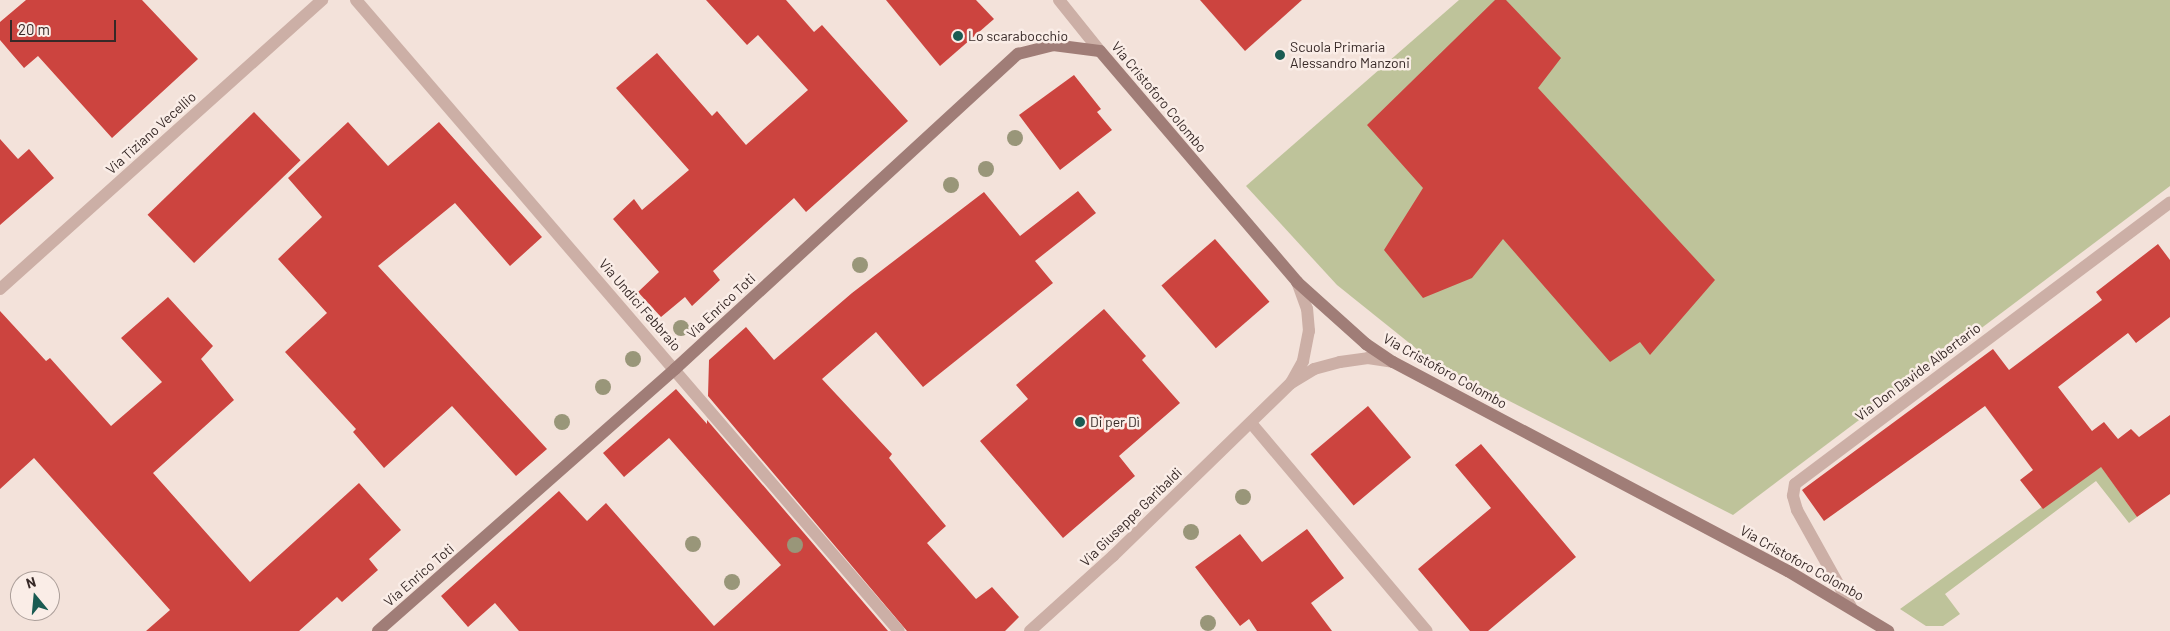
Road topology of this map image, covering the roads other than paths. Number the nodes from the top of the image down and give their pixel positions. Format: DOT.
graph roads {
  1 [pos="322,0"];
  2 [pos="356,0"];
  3 [pos="1059,0"];
  4 [pos="1100,51"];
  5 [pos="2170,202"];
  6 [pos="1297,282"];
  7 [pos="2,284"];
  8 [pos="1393,362"];
  9 [pos="676,369"];
  10 [pos="1291,383"];
  11 [pos="1251,423"];
  12 [pos="1851,607"];
  13 [pos="378,631"];
  14 [pos="899,631"];
  15 [pos="1030,631"];
  16 [pos="1427,631"];
  17 [pos="1888,631"];
  1 -- 7 [label="street, Via Tiziano Vecellio"];
  2 -- 9 [label="street, Via Undici Febbraio"];
  3 -- 4 [label="street, Via Cristoforo Colombo"];
  4 -- 6 [label="street, Via Cristoforo Colombo"];
  4 -- 9 [label="street, Via Enrico Toti"];
  5 -- 12 [label="street, Via Don Davide Albertario"];
  6 -- 8 [label="street, Via Cristoforo Colombo"];
  6 -- 10 [label="street, Via Giuseppe Garibaldi"];
  8 -- 10 [label="street, Via Giuseppe Garibaldi"];
  8 -- 12 [label="street, Via Cristoforo Colombo"];
  9 -- 13 [label="street, Via Enrico Toti"];
  9 -- 14 [label="street, Via Undici Febbraio"];
  10 -- 11 [label="street, Via Giuseppe Garibaldi"];
  11 -- 15 [label="street, Via Giuseppe Garibaldi"];
  11 -- 16 [label="street"];
  12 -- 17 [label="street, Via Cristoforo Colombo"];
}
